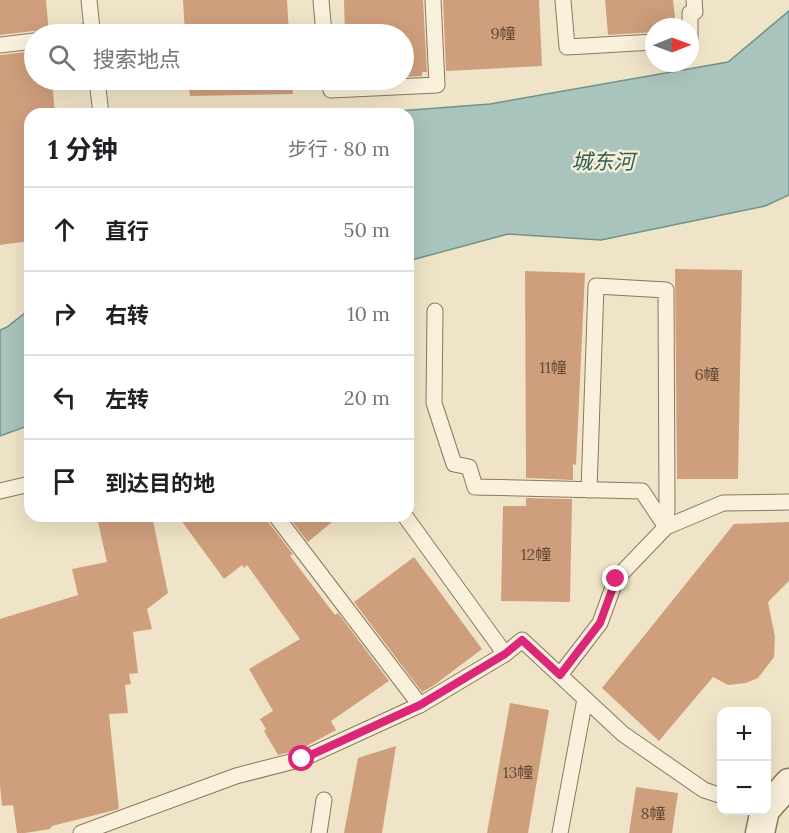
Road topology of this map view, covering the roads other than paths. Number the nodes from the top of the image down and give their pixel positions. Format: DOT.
graph roads {
  1 [pos="89,0"];
  2 [pos="321,0"];
  3 [pos="433,0"];
  4 [pos="563,0"];
  5 [pos="694,0"];
  6 [pos="690,18"];
  7 [pos="88,24"];
  8 [pos="323,24"];
  9 [pos="24,42"];
  10 [pos="645,43"];
  11 [pos="0,45"];
  12 [pos="414,86"];
  13 [pos="98,90"];
  14 [pos="100,108"];
  15 [pos="435,311"];
  16 [pos="24,485"];
  17 [pos="589,490"];
  18 [pos="0,491"];
  19 [pos="789,502"];
  20 [pos="281,522"];
  21 [pos="409,522"];
  22 [pos="666,527"];
  23 [pos="505,654"];
  24 [pos="560,675"];
  25 [pos="585,699"];
  26 [pos="420,705"];
  27 [pos="789,783"];
  28 [pos="717,794"];
  29 [pos="324,800"];
  30 [pos="771,804"];
  31 [pos="765,815"];
  32 [pos="81,833"];
  33 [pos="319,833"];
  34 [pos="560,833"];
  35 [pos="760,833"];
  1 -- 7 [label="lane"];
  2 -- 8 [label="lane"];
  3 -- 12 [label="lane"];
  4 -- 10 [label="lane"];
  5 -- 6 [label="lane"];
  9 -- 11 [label="lane"];
  13 -- 14 [label="lane"];
  15 -- 17 [label="lane"];
  16 -- 18 [label="lane"];
  17 -- 22 [label="lane"];
  17 -- 22 [label="lane"];
  19 -- 22 [label="lane"];
  20 -- 26 [label="lane"];
  21 -- 23 [label="lane"];
  22 -- 24 [label="lane"];
  23 -- 24 [label="lane"];
  23 -- 26 [label="lane"];
  24 -- 25 [label="lane"];
  25 -- 28 [label="lane"];
  25 -- 34 [label="lane"];
  26 -- 32 [label="lane"];
  27 -- 30 [label="street"];
  29 -- 33 [label="lane"];
  31 -- 35 [label="street"];
}
